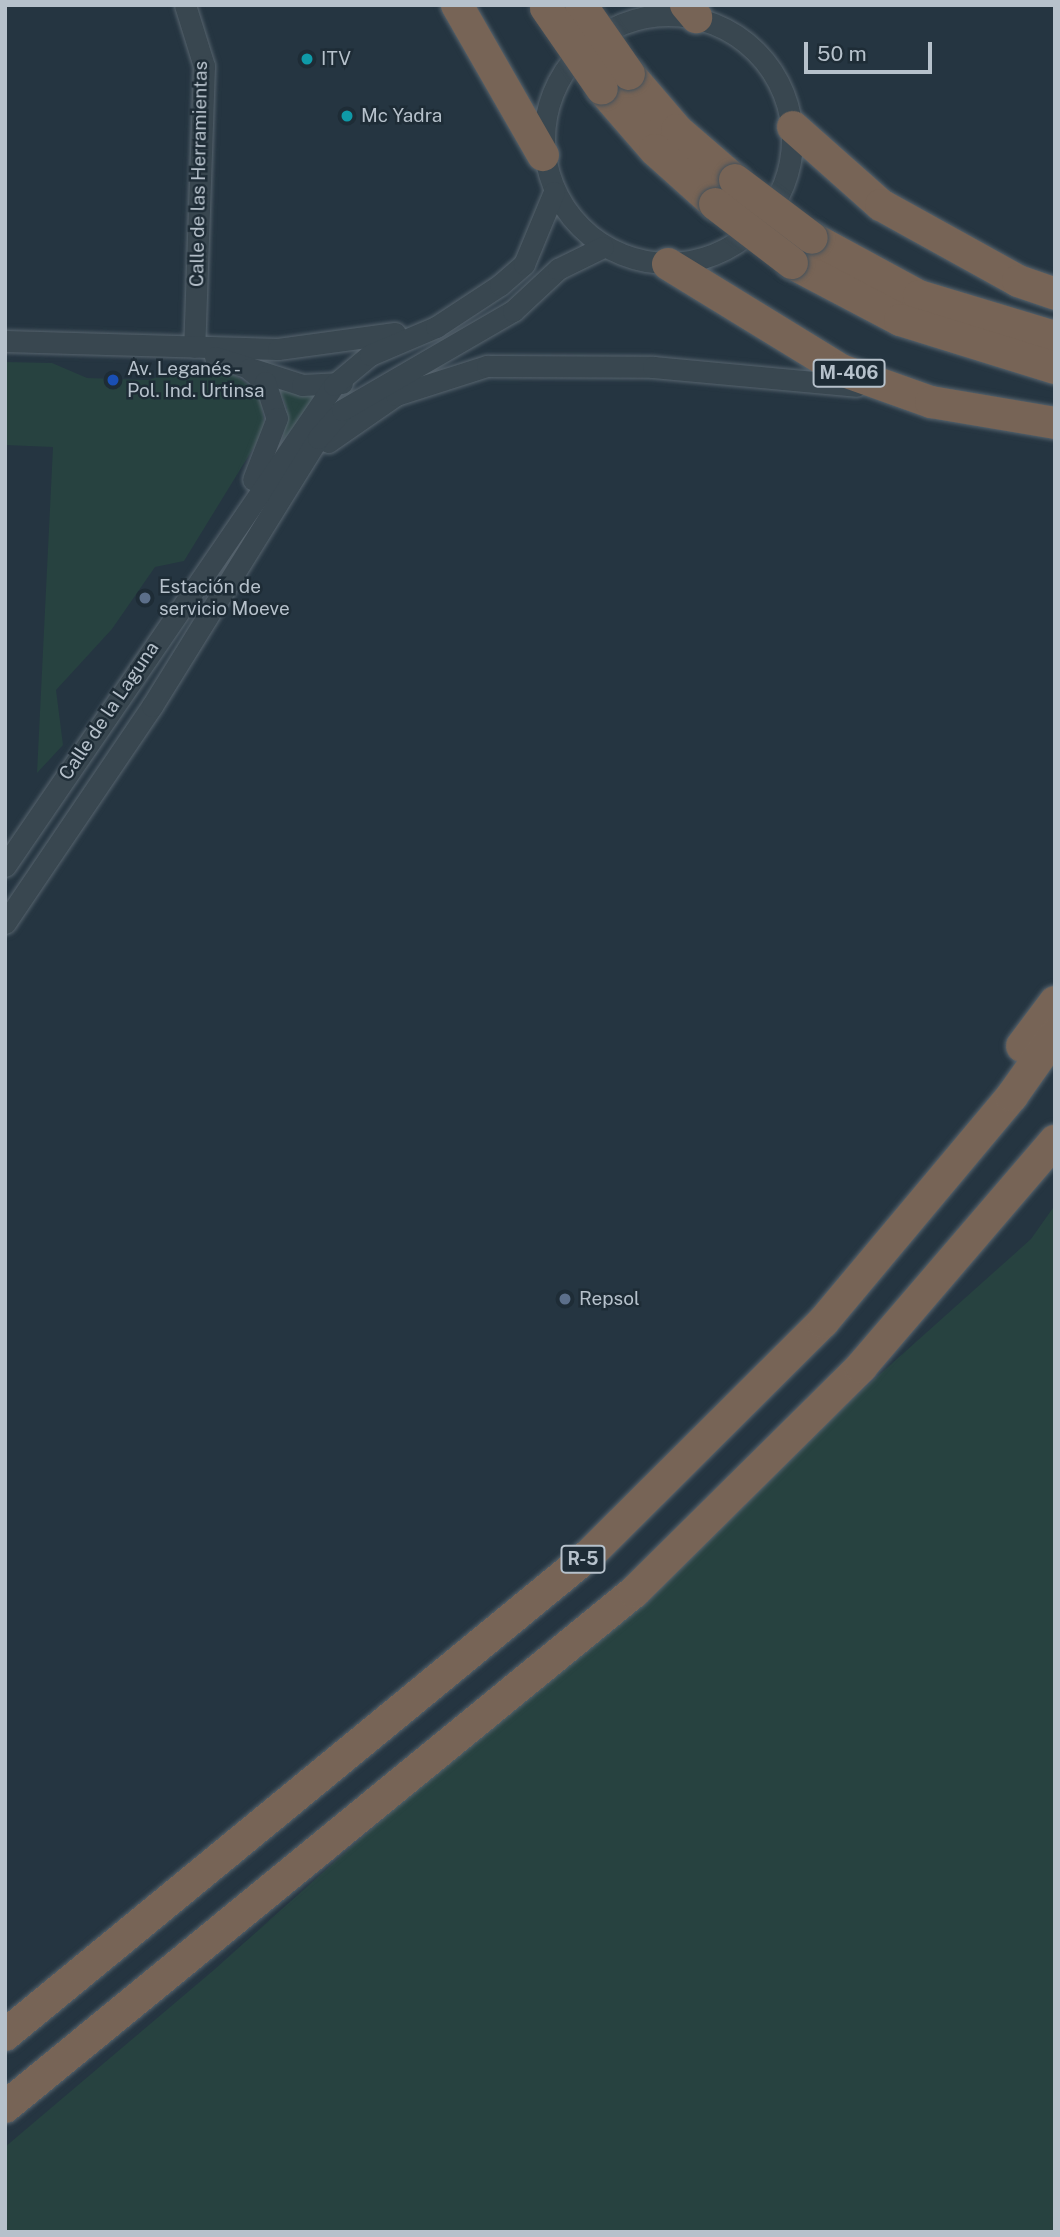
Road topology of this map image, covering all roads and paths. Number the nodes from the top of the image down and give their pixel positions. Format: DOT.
graph roads {
  1 [pos="185,5"];
  2 [pos="457,5"];
  3 [pos="581,5"];
  4 [pos="545,7"];
  5 [pos="691,11"];
  6 [pos="615,82"];
  7 [pos="793,127"];
  8 [pos="543,155"];
  9 [pos="554,192"];
  10 [pos="725,192"];
  11 [pos="603,247"];
  12 [pos="668,264"];
  13 [pos="1055,294"];
  14 [pos="476,304"];
  15 [pos="468,337"];
  16 [pos="1055,337"];
  17 [pos="5,341"];
  18 [pos="194,347"];
  19 [pos="243,363"];
  20 [pos="1055,368"];
  21 [pos="334,385"];
  22 [pos="931,402"];
  23 [pos="1055,423"];
  24 [pos="283,498"];
  25 [pos="225,536"];
  26 [pos="5,866"];
  27 [pos="5,923"];
  28 [pos="1055,1002"];
  29 [pos="1055,1035"];
  30 [pos="1022,1046"];
  31 [pos="1055,1141"];
  32 [pos="124,1913"];
  33 [pos="37,2009"];
  34 [pos="5,2035"];
  35 [pos="5,2107"];
  1 -- 18 [label="street, Calle de las Herramientas"];
  2 -- 8 [label="highway"];
  3 -- 6 [label="highway, bridge"];
  4 -- 6 [label="highway, bridge"];
  5 -- 7 [label="street"];
  5 -- 8 [label="street"];
  6 -- 10 [label="highway"];
  7 -- 12 [label="street"];
  7 -- 13 [label="highway"];
  8 -- 9 [label="street"];
  9 -- 11 [label="street"];
  9 -- 14 [label="street"];
  10 -- 16 [label="highway, bridge"];
  10 -- 20 [label="highway, bridge"];
  11 -- 12 [label="street"];
  11 -- 15 [label="street"];
  12 -- 22 [label="highway, M-406"];
  14 -- 18 [label="street"];
  14 -- 21 [label="street, Calle de la Laguna"];
  15 -- 21 [label="street"];
  15 -- 24 [label="street"];
  17 -- 18 [label="street"];
  18 -- 19 [label="street"];
  19 -- 21 [label="street"];
  19 -- 25 [label="street"];
  21 -- 25 [label="street, Calle de la Laguna"];
  22 -- 23 [label="highway, M-406"];
  22 -- 24 [label="street"];
  24 -- 27 [label="street, Calle de la Laguna"];
  25 -- 26 [label="street, Calle de la Laguna"];
  28 -- 30 [label="highway"];
  29 -- 33 [label="highway, R-5"];
  31 -- 35 [label="highway"];
  32 -- 33 [label="highway"];
  33 -- 34 [label="highway, R-5"];
}
